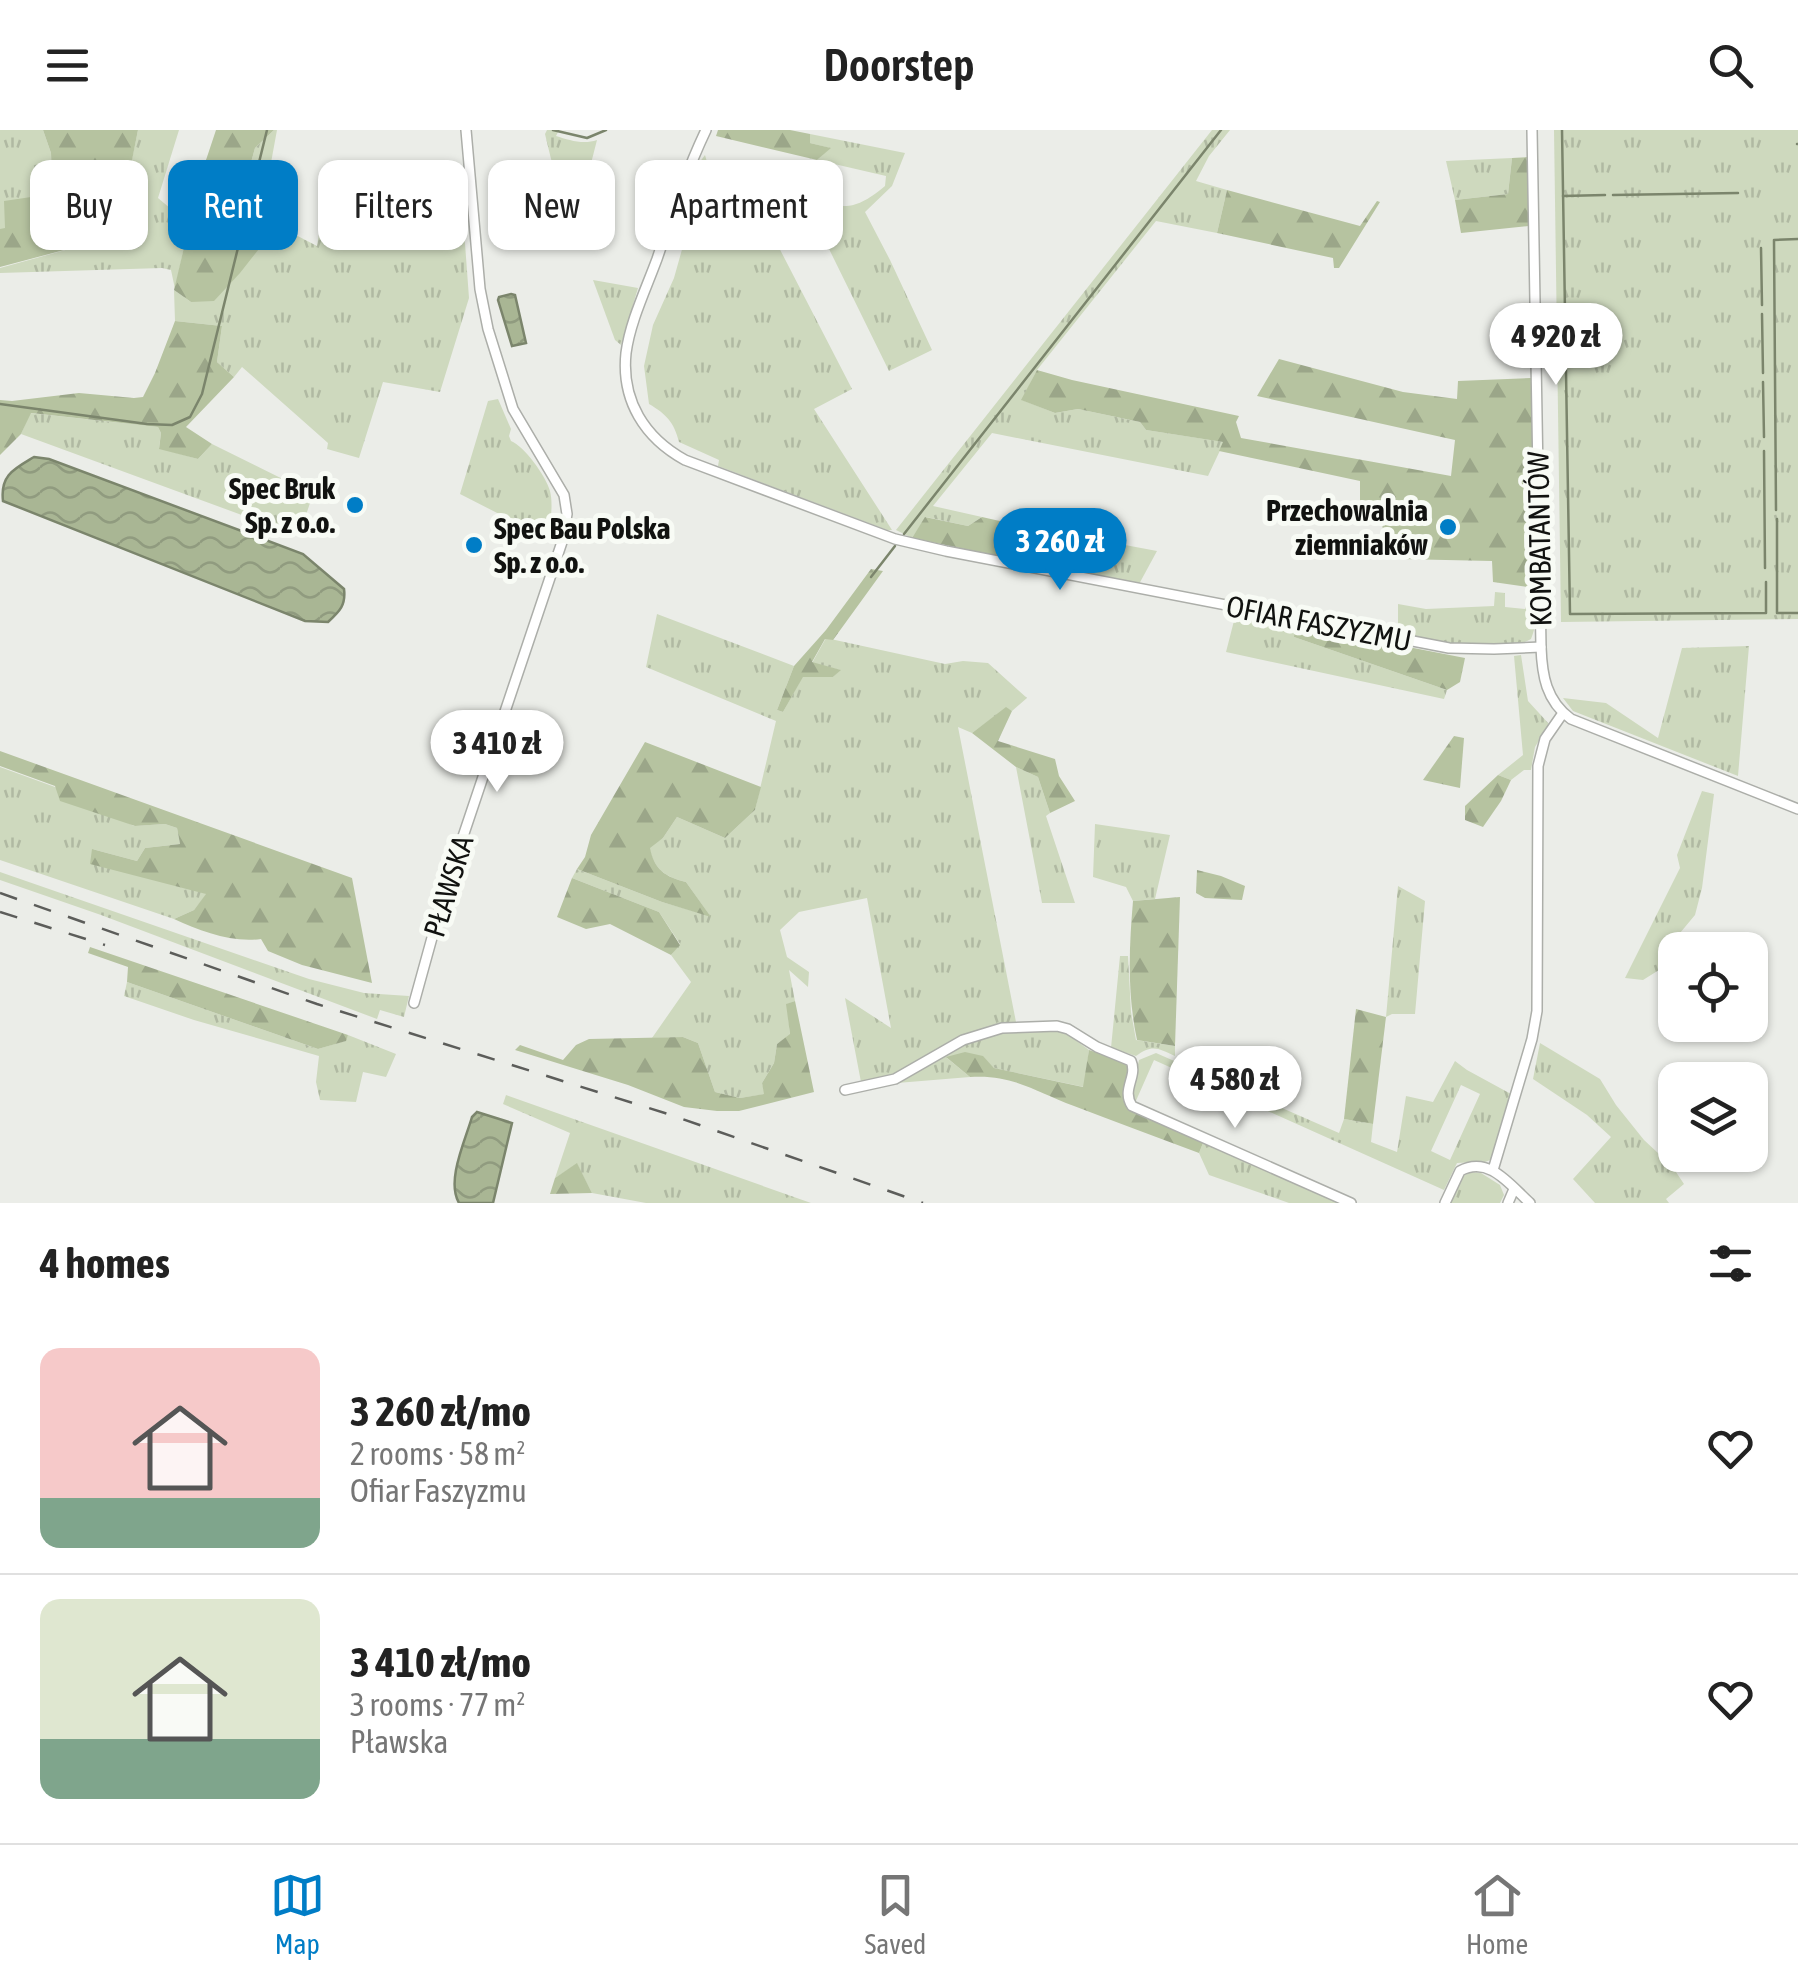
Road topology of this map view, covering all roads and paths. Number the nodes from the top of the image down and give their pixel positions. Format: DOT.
graph roads {
  1 [pos="466,130"];
  2 [pos="706,130"];
  3 [pos="1532,130"];
  4 [pos="1540,647"];
  5 [pos="1562,713"];
  6 [pos="1798,809"];
  7 [pos="414,1003"];
  8 [pos="844,1090"];
  9 [pos="1493,1170"];
  10 [pos="1514,1188"];
  11 [pos="1352,1203"];
  12 [pos="1445,1203"];
  13 [pos="1508,1203"];
  14 [pos="1530,1203"];
  1 -- 7 [label="street, PŁAWSKA"];
  2 -- 4 [label="street, OFIAR FASZYZMU"];
  3 -- 4 [label="street, KOMBATANTÓW"];
  4 -- 5 [label="street"];
  5 -- 6 [label="street"];
  5 -- 9 [label="street"];
  8 -- 11 [label="street"];
  9 -- 10 [label="street"];
  9 -- 12 [label="street"];
  10 -- 13 [label="street"];
  10 -- 14 [label="street"];
}
